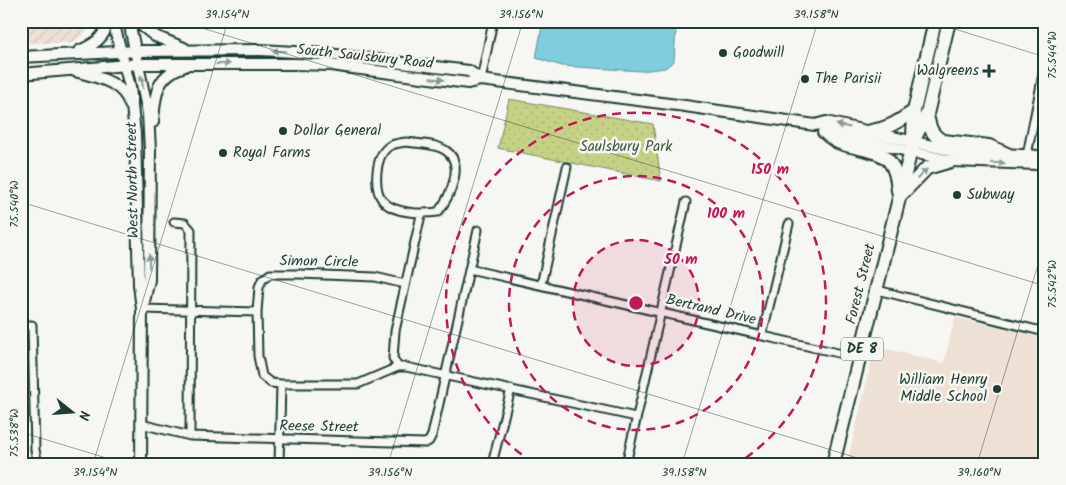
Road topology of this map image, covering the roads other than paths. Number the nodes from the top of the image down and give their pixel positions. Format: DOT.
graph roads {
  1 [pos="107,21"];
  2 [pos="113,21"];
  3 [pos="129,21"];
  4 [pos="136,21"];
  5 [pos="493,21"];
  6 [pos="935,21"];
  7 [pos="949,21"];
  8 [pos="190,50"];
  9 [pos="136,51"];
  10 [pos="122,52"];
  11 [pos="73,54"];
  12 [pos="21,57"];
  13 [pos="139,64"];
  14 [pos="194,64"];
  15 [pos="1045,64"];
  16 [pos="125,65"];
  17 [pos="69,70"];
  18 [pos="21,74"];
  19 [pos="481,80"];
  20 [pos="914,111"];
  21 [pos="133,113"];
  22 [pos="927,114"];
  23 [pos="820,129"];
  24 [pos="871,132"];
  25 [pos="911,147"];
  26 [pos="150,150"];
  27 [pos="1007,154"];
  28 [pos="1027,155"];
  29 [pos="1045,160"];
  30 [pos="951,161"];
  31 [pos="567,167"];
  32 [pos="899,197"];
  33 [pos="686,202"];
  34 [pos="421,215"];
  35 [pos="174,222"];
  36 [pos="789,224"];
  37 [pos="478,230"];
  38 [pos="469,269"];
  39 [pos="405,284"];
  40 [pos="541,285"];
  41 [pos="876,290"];
  42 [pos="142,309"];
  43 [pos="190,310"];
  44 [pos="258,312"];
  45 [pos="660,312"];
  46 [pos="21,326"];
  47 [pos="1045,332"];
  48 [pos="762,336"];
  49 [pos="860,358"];
  50 [pos="398,368"];
  51 [pos="444,374"];
  52 [pos="281,384"];
  53 [pos="510,389"];
  54 [pos="636,417"];
  55 [pos="141,424"];
  56 [pos="190,436"];
  57 [pos="279,440"];
  58 [pos="38,464"];
  59 [pos="141,464"];
  60 [pos="279,464"];
  61 [pos="492,464"];
  62 [pos="626,464"];
  63 [pos="832,464"];
  1 -- 11 [label="main road"];
  2 -- 10 [label="main road, West North Street"];
  3 -- 9 [label="main road, West North Street"];
  4 -- 8 [label="main road"];
  5 -- 19 [label="street"];
  6 -- 20 [label="highway, DE 8"];
  7 -- 22 [label="highway, DE 8"];
  8 -- 9 [label="main road, South Saulsbury Road"];
  19 -- 8 [label="main road, South Saulsbury Road, one-way"];
  9 -- 10 [label="main road, South Saulsbury Road"];
  9 -- 13 [label="main road, West North Street"];
  10 -- 11 [label="main road, South Saulsbury Road"];
  10 -- 16 [label="main road, West North Street"];
  11 -- 12 [label="main road, South Saulsbury Road"];
  13 -- 14 [label="main road, South Saulsbury Road"];
  13 -- 16 [label="main road, South Saulsbury Road"];
  26 -- 13 [label="main road, West North Street, one-way"];
  14 -- 19 [label="main road, South Saulsbury Road, one-way"];
  14 -- 26 [label="main road"];
  15 -- 28 [label="street"];
  16 -- 17 [label="main road, South Saulsbury Road"];
  16 -- 21 [label="main road, West North Street"];
  17 -- 18 [label="main road, South Saulsbury Road"];
  17 -- 21 [label="main road"];
  19 -- 23 [label="main road, South Saulsbury Road"];
  20 -- 24 [label="highway"];
  20 -- 25 [label="highway, DE 8"];
  21 -- 42 [label="main road, West North Street"];
  22 -- 25 [label="highway, DE 8"];
  22 -- 27 [label="highway"];
  24 -- 23 [label="main road, South Saulsbury Road, one-way"];
  23 -- 25 [label="main road, South Saulsbury Road"];
  23 -- 32 [label="highway"];
  24 -- 25 [label="main road, South Saulsbury Road"];
  25 -- 27 [label="main road"];
  25 -- 30 [label="main road"];
  25 -- 32 [label="highway, Forest Street / DE 8"];
  42 -- 26 [label="main road, West North Street, one-way"];
  27 -- 28 [label="main road"];
  28 -- 29 [label="main road"];
  30 -- 29 [label="main road, one-way"];
  32 -- 30 [label="highway, one-way"];
  31 -- 40 [label="street"];
  32 -- 41 [label="highway, Forest Street / DE 8"];
  33 -- 45 [label="street"];
  34 -- 34 [label="street"];
  34 -- 39 [label="street"];
  35 -- 43 [label="street"];
  36 -- 48 [label="street"];
  37 -- 38 [label="street, Reese Street"];
  38 -- 40 [label="street, Bertrand Drive"];
  38 -- 51 [label="street, Reese Street"];
  39 -- 44 [label="street, Simon Circle"];
  39 -- 50 [label="street"];
  40 -- 45 [label="street, Bertrand Drive"];
  41 -- 47 [label="street"];
  41 -- 49 [label="highway, Forest Street / DE 8"];
  42 -- 43 [label="street"];
  42 -- 55 [label="main road, West North Street"];
  43 -- 44 [label="street"];
  43 -- 56 [label="street"];
  44 -- 52 [label="street, Simon Circle"];
  45 -- 48 [label="street, Bertrand Drive"];
  45 -- 54 [label="street"];
  46 -- 58 [label="street"];
  48 -- 49 [label="street, Bertrand Drive"];
  49 -- 63 [label="highway, Forest Street / DE 8"];
  50 -- 51 [label="street"];
  50 -- 52 [label="street"];
  51 -- 53 [label="street"];
  51 -- 57 [label="street, Reese Street"];
  52 -- 57 [label="street"];
  53 -- 54 [label="street"];
  53 -- 61 [label="street"];
  54 -- 62 [label="street"];
  55 -- 56 [label="street, Reese Street"];
  55 -- 59 [label="main road, West North Street"];
  56 -- 57 [label="street, Reese Street"];
  57 -- 60 [label="street"];
}
